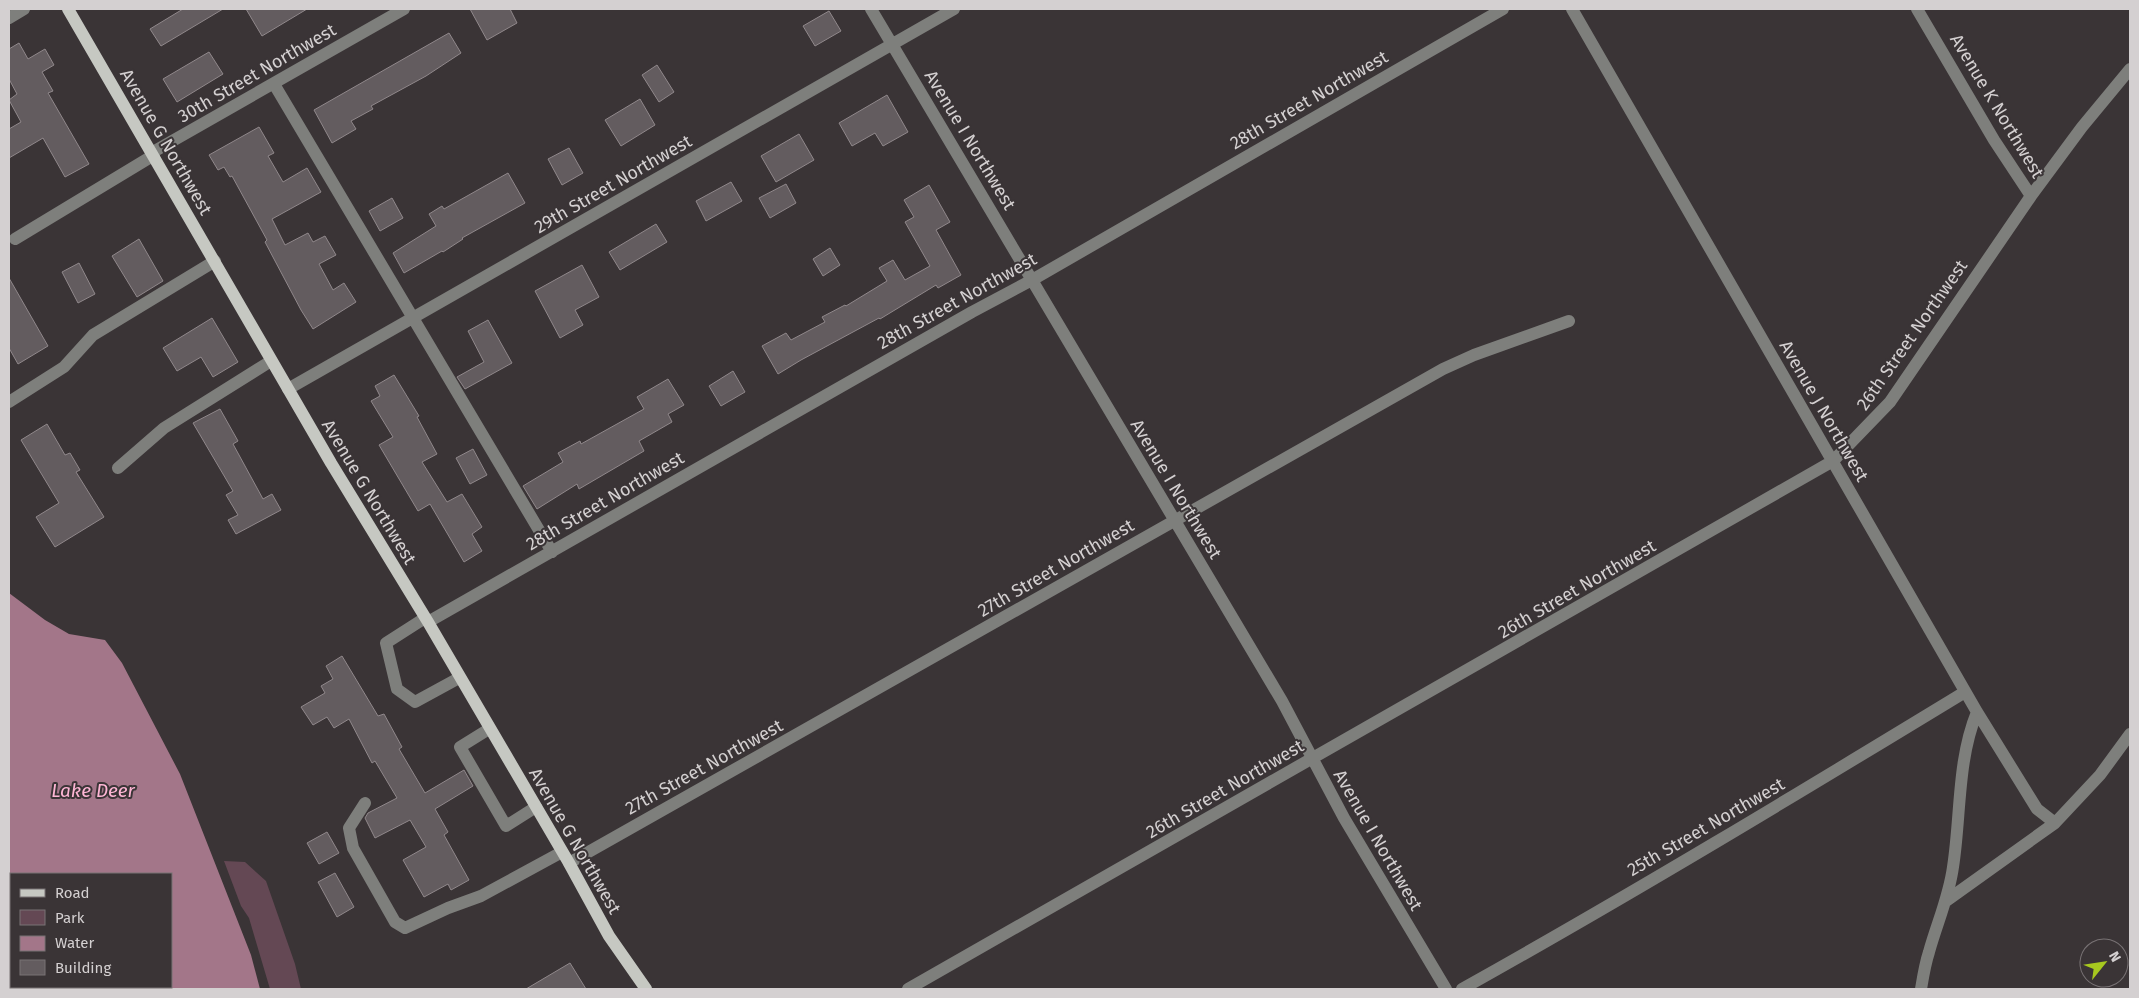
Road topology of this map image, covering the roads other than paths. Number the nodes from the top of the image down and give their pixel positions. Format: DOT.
graph roads {
  1 [pos="24,9"];
  2 [pos="68,9"];
  3 [pos="404,9"];
  4 [pos="871,9"];
  5 [pos="954,9"];
  6 [pos="1503,9"];
  7 [pos="1572,9"];
  8 [pos="1917,9"];
  9 [pos="9,18"];
  10 [pos="893,45"];
  11 [pos="2130,68"];
  12 [pos="274,84"];
  13 [pos="154,154"];
  14 [pos="2031,196"];
  15 [pos="15,239"];
  16 [pos="215,261"];
  17 [pos="1032,280"];
  18 [pos="412,317"];
  19 [pos="1569,321"];
  20 [pos="272,361"];
  21 [pos="288,389"];
  22 [pos="9,402"];
  23 [pos="1833,461"];
  24 [pos="118,468"];
  25 [pos="1174,520"];
  26 [pos="552,552"];
  27 [pos="427,620"];
  28 [pos="460,678"];
  29 [pos="1965,692"];
  30 [pos="1977,712"];
  31 [pos="489,729"];
  32 [pos="2130,734"];
  33 [pos="1312,760"];
  34 [pos="365,803"];
  35 [pos="536,808"];
  36 [pos="2056,823"];
  37 [pos="566,857"];
  38 [pos="1946,901"];
  39 [pos="646,989"];
  40 [pos="908,989"];
  41 [pos="1446,989"];
  42 [pos="1462,989"];
  43 [pos="1921,989"];
  1 -- 9 [label="street"];
  2 -- 13 [label="main road, Avenue G Northwest"];
  3 -- 12 [label="street, 30th Street Northwest"];
  4 -- 10 [label="street, Avenue I Northwest"];
  5 -- 10 [label="street, 29th Street Northwest"];
  6 -- 17 [label="street, 28th Street Northwest"];
  7 -- 23 [label="street, Avenue J Northwest"];
  8 -- 14 [label="street, Avenue K Northwest"];
  10 -- 17 [label="street, Avenue I Northwest"];
  10 -- 18 [label="street, 29th Street Northwest"];
  11 -- 14 [label="street, 26th Street Northwest"];
  12 -- 13 [label="street, 30th Street Northwest"];
  12 -- 18 [label="street"];
  13 -- 15 [label="street, 30th Street Northwest"];
  13 -- 16 [label="main road, Avenue G Northwest"];
  14 -- 23 [label="street, 26th Street Northwest"];
  16 -- 20 [label="main road, Avenue G Northwest"];
  16 -- 22 [label="street"];
  17 -- 25 [label="street, Avenue I Northwest"];
  17 -- 26 [label="street, 28th Street Northwest"];
  18 -- 21 [label="street, 29th Street Northwest"];
  18 -- 26 [label="street"];
  19 -- 25 [label="street, 27th Street Northwest"];
  20 -- 21 [label="main road, Avenue G Northwest"];
  20 -- 24 [label="street"];
  21 -- 27 [label="main road, Avenue G Northwest"];
  23 -- 29 [label="street, Avenue J Northwest"];
  23 -- 33 [label="street, 26th Street Northwest"];
  25 -- 33 [label="street, Avenue I Northwest"];
  25 -- 37 [label="street, 27th Street Northwest"];
  26 -- 27 [label="street, 28th Street Northwest"];
  27 -- 28 [label="main road, Avenue G Northwest"];
  27 -- 28 [label="street, 28th Street Northwest"];
  28 -- 31 [label="main road, Avenue G Northwest"];
  29 -- 30 [label="street, Avenue J Northwest"];
  29 -- 42 [label="street, 25th Street Northwest"];
  30 -- 36 [label="street, Avenue J Northwest"];
  30 -- 38 [label="street"];
  31 -- 35 [label="main road, Avenue G Northwest"];
  31 -- 35 [label="street"];
  32 -- 36 [label="street"];
  33 -- 40 [label="street, 26th Street Northwest"];
  33 -- 41 [label="street, Avenue I Northwest"];
  34 -- 37 [label="street, 27th Street Northwest"];
  35 -- 37 [label="main road, Avenue G Northwest"];
  36 -- 38 [label="street"];
  37 -- 39 [label="main road, Avenue G Northwest"];
  38 -- 43 [label="street"];
}
